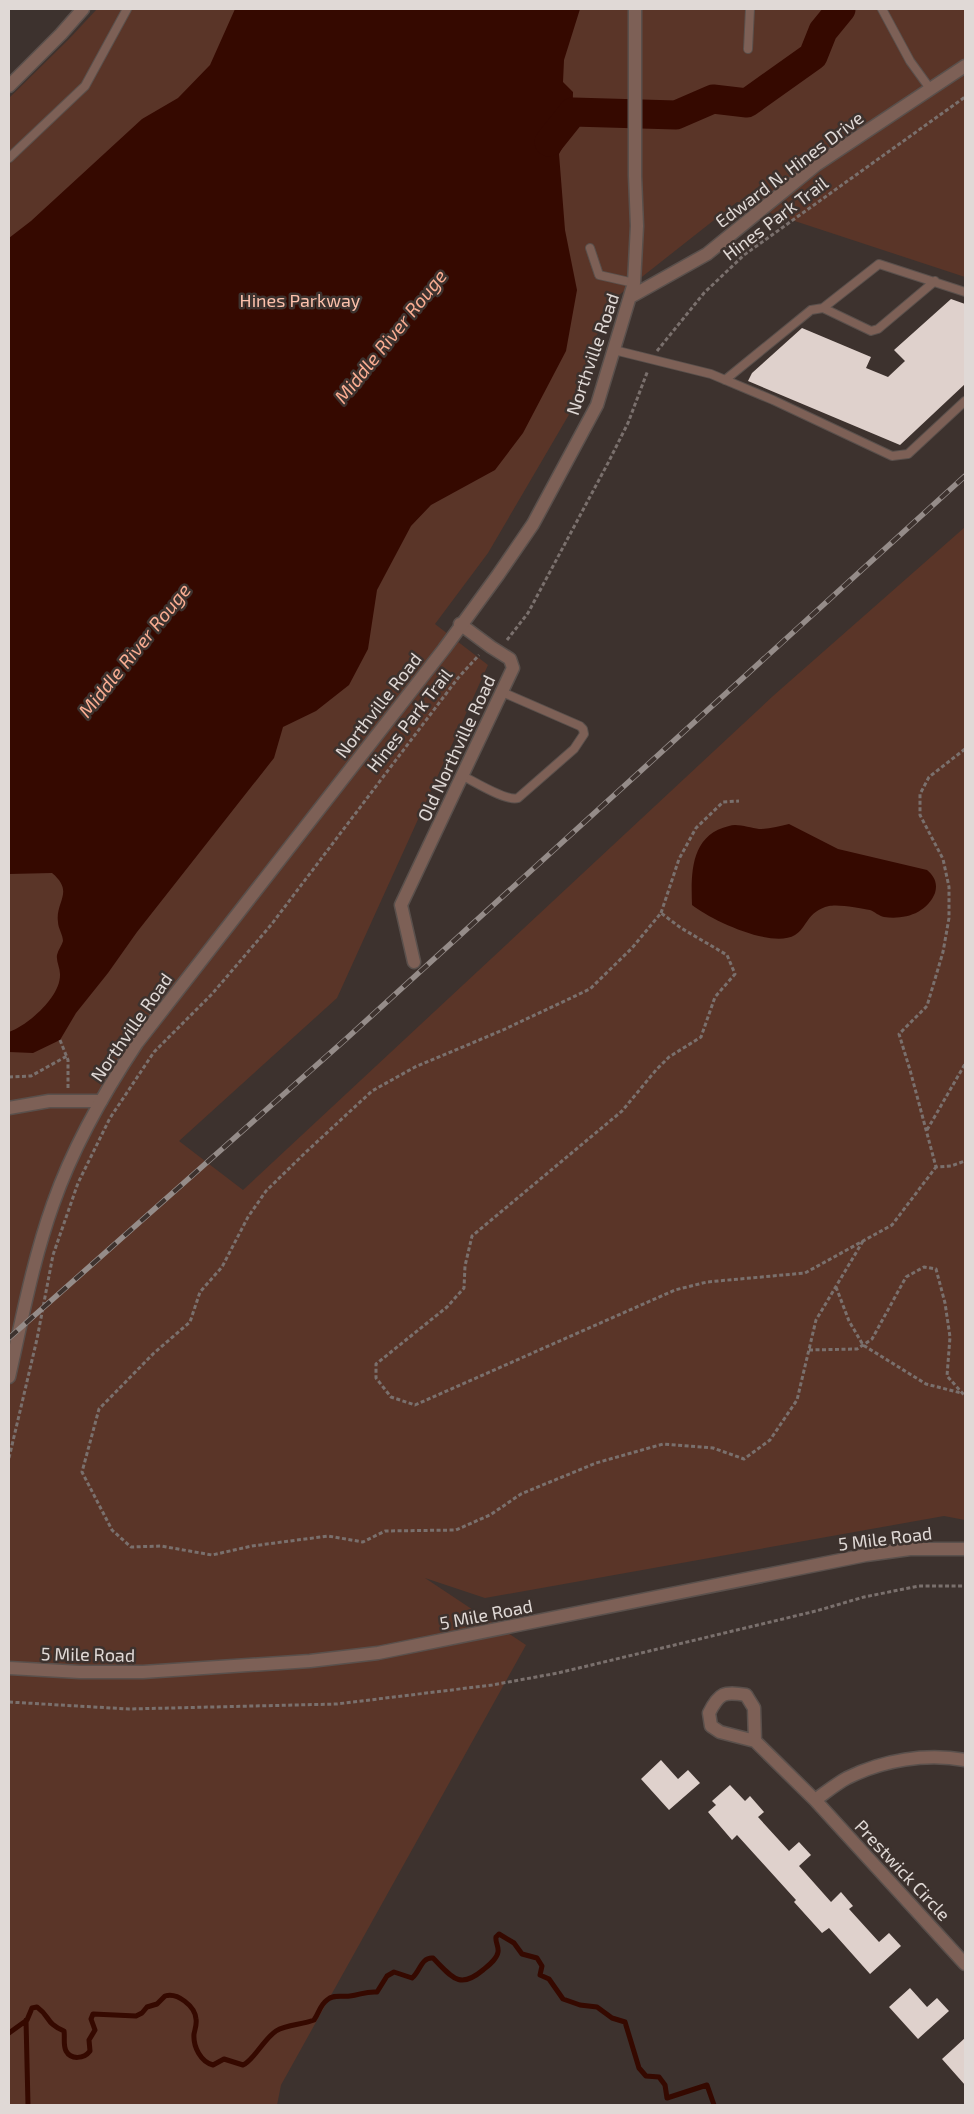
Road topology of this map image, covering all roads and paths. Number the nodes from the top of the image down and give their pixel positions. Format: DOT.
graph roads {
  1 [pos="127,9"];
  2 [pos="635,9"];
  3 [pos="750,9"];
  4 [pos="882,9"];
  5 [pos="80,10"];
  6 [pos="748,49"];
  7 [pos="965,66"];
  8 [pos="9,86"];
  9 [pos="931,90"];
  10 [pos="965,97"];
  11 [pos="9,158"];
  12 [pos="590,248"];
  13 [pos="935,281"];
  14 [pos="633,289"];
  15 [pos="965,292"];
  16 [pos="823,308"];
  17 [pos="614,350"];
  18 [pos="652,361"];
  19 [pos="725,380"];
  20 [pos="965,401"];
  21 [pos="460,624"];
  22 [pos="491,647"];
  23 [pos="502,692"];
  24 [pos="965,749"];
  25 [pos="462,776"];
  26 [pos="738,801"];
  27 [pos="661,913"];
  28 [pos="414,962"];
  29 [pos="60,1040"];
  30 [pos="67,1056"];
  31 [pos="965,1064"];
  32 [pos="9,1077"];
  33 [pos="66,1101"];
  34 [pos="101,1101"];
  35 [pos="9,1108"];
  36 [pos="927,1130"];
  37 [pos="965,1161"];
  38 [pos="936,1167"];
  39 [pos="863,1241"];
  40 [pos="836,1287"];
  41 [pos="863,1345"];
  42 [pos="808,1350"];
  43 [pos="9,1377"];
  44 [pos="962,1393"];
  45 [pos="965,1396"];
  46 [pos="9,1458"];
  47 [pos="965,1549"];
  48 [pos="965,1586"];
  49 [pos="9,1668"];
  50 [pos="9,1702"];
  51 [pos="755,1741"];
  52 [pos="965,1760"];
  53 [pos="815,1800"];
  54 [pos="965,1964"];
  1 -- 11 [label="lane"];
  2 -- 14 [label="street, Northville Road"];
  3 -- 6 [label="lane"];
  4 -- 9 [label="lane"];
  5 -- 8 [label="street"];
  7 -- 9 [label="street, Edward N. Hines Drive"];
  9 -- 14 [label="street, Edward N. Hines Drive"];
  10 -- 18 [label="path, Hines Park Trail"];
  12 -- 14 [label="lane"];
  13 -- 15 [label="lane"];
  13 -- 16 [label="lane"];
  13 -- 16 [label="lane"];
  14 -- 17 [label="street, Northville Road"];
  16 -- 19 [label="lane"];
  17 -- 18 [label="lane"];
  17 -- 21 [label="street, Northville Road"];
  18 -- 19 [label="lane"];
  18 -- 22 [label="path, Hines Park Trail"];
  19 -- 20 [label="lane"];
  21 -- 22 [label="street, Old Northville Road"];
  21 -- 34 [label="street, Northville Road"];
  22 -- 23 [label="street, Old Northville Road"];
  22 -- 46 [label="path, Hines Park Trail"];
  23 -- 25 [label="street, Old Northville Road"];
  23 -- 25 [label="lane"];
  24 -- 36 [label="path"];
  25 -- 28 [label="street, Old Northville Road"];
  26 -- 27 [label="path"];
  27 -- 39 [label="path"];
  27 -- 42 [label="path"];
  29 -- 30 [label="path"];
  30 -- 32 [label="path"];
  30 -- 33 [label="path"];
  31 -- 36 [label="path"];
  33 -- 34 [label="street"];
  33 -- 35 [label="street"];
  34 -- 43 [label="street, Northville Road"];
  36 -- 38 [label="path"];
  37 -- 38 [label="path"];
  38 -- 39 [label="path"];
  39 -- 40 [label="path"];
  40 -- 41 [label="path"];
  40 -- 42 [label="path"];
  41 -- 42 [label="path"];
  41 -- 44 [label="path"];
  41 -- 44 [label="path"];
  44 -- 45 [label="path"];
  47 -- 49 [label="street, 5 Mile Road"];
  48 -- 50 [label="path"];
  51 -- 51 [label="street"];
  51 -- 53 [label="street, Prestwick Circle"];
  52 -- 53 [label="street"];
  53 -- 54 [label="street, Prestwick Circle"];
}
